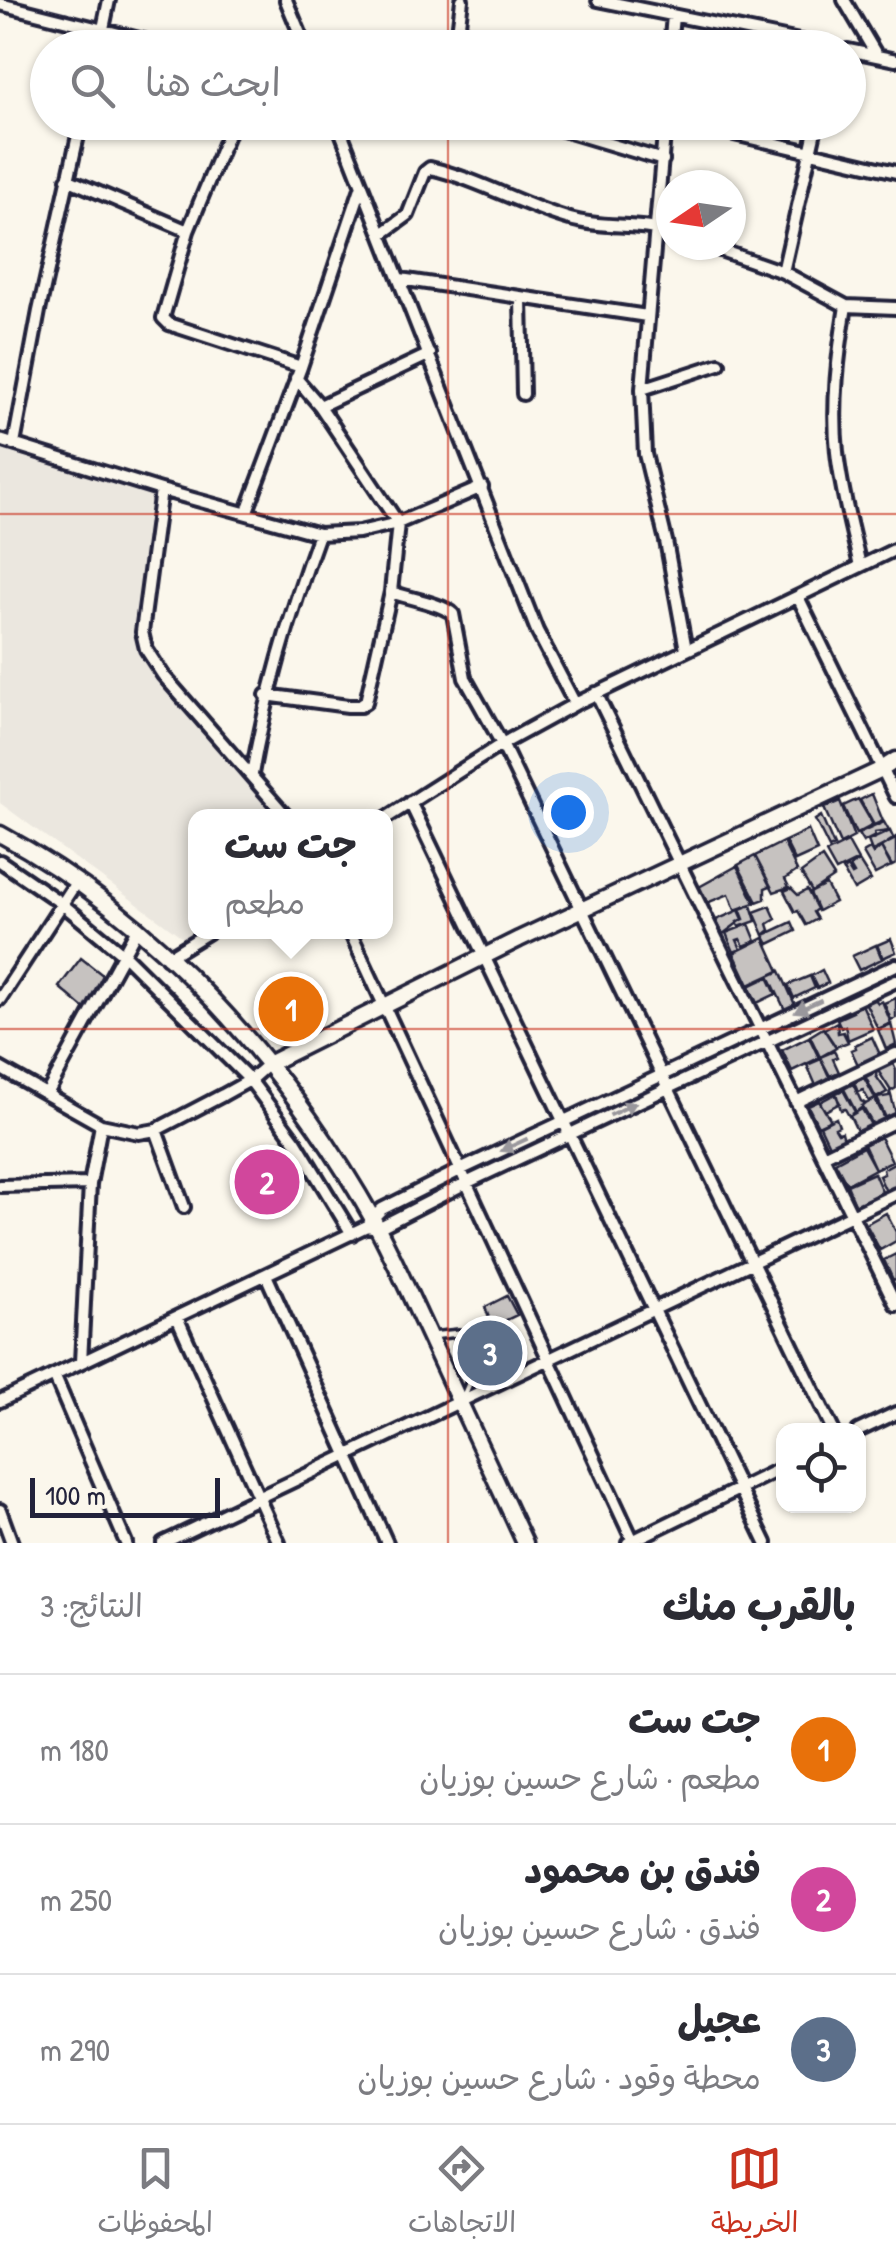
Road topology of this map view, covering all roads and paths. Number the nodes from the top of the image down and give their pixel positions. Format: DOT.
graph roads {
  1 [pos="109,0"];
  2 [pos="286,0"];
  3 [pos="462,0"];
  4 [pos="598,0"];
  5 [pos="844,0"];
  6 [pos="0,4"];
  7 [pos="672,16"];
  8 [pos="103,30"];
  9 [pos="298,30"];
  10 [pos="458,30"];
  11 [pos="671,30"];
  12 [pos="743,30"];
  13 [pos="861,30"];
  14 [pos="866,38"];
  15 [pos="866,54"];
  16 [pos="876,56"];
  17 [pos="896,60"];
  18 [pos="76,140"];
  19 [pos="225,140"];
  20 [pos="344,140"];
  21 [pos="596,140"];
  22 [pos="664,140"];
  23 [pos="755,140"];
  24 [pos="813,140"];
  25 [pos="810,154"];
  26 [pos="662,160"];
  27 [pos="661,170"];
  28 [pos="896,172"];
  29 [pos="67,179"];
  30 [pos="362,184"];
  31 [pos="656,228"];
  32 [pos="188,231"];
  33 [pos="382,234"];
  34 [pos="656,246"];
  35 [pos="746,259"];
  36 [pos="782,272"];
  37 [pos="400,279"];
  38 [pos="521,299"];
  39 [pos="846,306"];
  40 [pos="896,308"];
  41 [pos="648,316"];
  42 [pos="430,354"];
  43 [pos="719,364"];
  44 [pos="298,372"];
  45 [pos="642,389"];
  46 [pos="523,394"];
  47 [pos="320,406"];
  48 [pos="0,440"];
  49 [pos="14,444"];
  50 [pos="482,487"];
  51 [pos="162,490"];
  52 [pos="247,511"];
  53 [pos="398,523"];
  54 [pos="320,534"];
  55 [pos="896,549"];
  56 [pos="860,566"];
  57 [pos="391,592"];
  58 [pos="798,597"];
  59 [pos="686,650"];
  60 [pos="596,693"];
  61 [pos="266,695"];
  62 [pos="575,704"];
  63 [pos="502,744"];
  64 [pos="896,760"];
  65 [pos="882,770"];
  66 [pos="252,774"];
  67 [pos="896,797"];
  68 [pos="410,802"];
  69 [pos="280,809"];
  70 [pos="393,813"];
  71 [pos="0,834"];
  72 [pos="0,861"];
  73 [pos="680,864"];
  74 [pos="77,882"];
  75 [pos="61,903"];
  76 [pos="583,910"];
  77 [pos="138,929"];
  78 [pos="198,939"];
  79 [pos="353,939"];
  80 [pos="124,955"];
  81 [pos="485,957"];
  82 [pos="167,958"];
  83 [pos="896,964"];
  84 [pos="896,981"];
  85 [pos="0,1000"];
  86 [pos="384,1005"];
  87 [pos="760,1028"];
  88 [pos="767,1042"];
  89 [pos="896,1054"];
  90 [pos="268,1064"];
  91 [pos="0,1068"];
  92 [pos="662,1074"];
  93 [pos="250,1080"];
  94 [pos="668,1088"];
  95 [pos="48,1092"];
  96 [pos="796,1102"];
  97 [pos="896,1121"];
  98 [pos="564,1122"];
  99 [pos="101,1125"];
  100 [pos="156,1130"];
  101 [pos="570,1135"];
  102 [pos="823,1156"];
  103 [pos="460,1170"];
  104 [pos="466,1182"];
  105 [pos="90,1184"];
  106 [pos="0,1186"];
  107 [pos="896,1194"];
  108 [pos="184,1207"];
  109 [pos="852,1215"];
  110 [pos="372,1223"];
  111 [pos="352,1234"];
  112 [pos="752,1263"];
  113 [pos="266,1275"];
  114 [pos="895,1302"];
  115 [pos="654,1310"];
  116 [pos="177,1317"];
  117 [pos="429,1336"];
  118 [pos="471,1338"];
  119 [pos="477,1353"];
  120 [pos="549,1360"];
  121 [pos="82,1362"];
  122 [pos="54,1375"];
  123 [pos="0,1400"];
  124 [pos="461,1403"];
  125 [pos="896,1413"];
  126 [pos="829,1423"];
  127 [pos="866,1427"];
  128 [pos="348,1456"];
  129 [pos="776,1471"];
  130 [pos="739,1489"];
  131 [pos="258,1498"];
  132 [pos="0,1510"];
  133 [pos="632,1542"];
  134 [pos="12,1543"];
  135 [pos="126,1543"];
  136 [pos="163,1543"];
  137 [pos="279,1543"];
  138 [pos="386,1543"];
  139 [pos="524,1543"];
  140 [pos="766,1543"];
  1 -- 8 [label="street"];
  2 -- 9 [label="street"];
  3 -- 10 [label="street"];
  4 -- 7 [label="street"];
  5 -- 13 [label="street"];
  6 -- 8 [label="street"];
  7 -- 11 [label="street"];
  7 -- 12 [label="street"];
  14 -- 16 [label="street"];
  15 -- 16 [label="street"];
  16 -- 17 [label="street"];
  18 -- 29 [label="street"];
  19 -- 32 [label="street"];
  20 -- 30 [label="street"];
  21 -- 26 [label="street"];
  22 -- 26 [label="street"];
  23 -- 25 [label="street"];
  24 -- 25 [label="street"];
  25 -- 28 [label="street"];
  25 -- 36 [label="street"];
  26 -- 27 [label="street"];
  29 -- 32 [label="street"];
  29 -- 49 [label="street"];
  30 -- 33 [label="street"];
  30 -- 44 [label="street"];
  31 -- 33 [label="street"];
  32 -- 44 [label="street"];
  33 -- 37 [label="street"];
  34 -- 41 [label="street"];
  35 -- 36 [label="street"];
  36 -- 39 [label="street"];
  37 -- 38 [label="street"];
  37 -- 42 [label="street"];
  38 -- 41 [label="street"];
  38 -- 46 [label="street"];
  39 -- 40 [label="street"];
  39 -- 56 [label="street"];
  41 -- 45 [label="street"];
  42 -- 47 [label="street"];
  42 -- 50 [label="street"];
  43 -- 45 [label="street"];
  44 -- 47 [label="street"];
  44 -- 52 [label="street"];
  45 -- 59 [label="street"];
  47 -- 53 [label="street"];
  48 -- 49 [label="street"];
  49 -- 51 [label="street"];
  50 -- 53 [label="street"];
  50 -- 62 [label="street"];
  51 -- 52 [label="street"];
  51 -- 66 [label="street"];
  52 -- 54 [label="street"];
  53 -- 54 [label="street"];
  53 -- 57 [label="street"];
  54 -- 61 [label="street"];
  55 -- 56 [label="street"];
  56 -- 58 [label="street"];
  57 -- 61 [label="street"];
  57 -- 63 [label="street"];
  58 -- 59 [label="street"];
  58 -- 65 [label="street"];
  59 -- 60 [label="street"];
  60 -- 62 [label="street"];
  60 -- 73 [label="street"];
  61 -- 66 [label="street"];
  62 -- 63 [label="street"];
  63 -- 68 [label="street"];
  63 -- 76 [label="street"];
  64 -- 65 [label="main road"];
  65 -- 67 [label="street"];
  65 -- 73 [label="main road"];
  66 -- 69 [label="street"];
  68 -- 70 [label="street"];
  68 -- 81 [label="street"];
  71 -- 74 [label="main road"];
  72 -- 75 [label="street"];
  73 -- 76 [label="main road"];
  73 -- 87 [label="street"];
  74 -- 75 [label="street"];
  74 -- 77 [label="main road"];
  75 -- 80 [label="street"];
  75 -- 85 [label="street"];
  76 -- 81 [label="main road"];
  76 -- 92 [label="street"];
  77 -- 80 [label="street"];
  77 -- 82 [label="main road"];
  78 -- 82 [label="street"];
  79 -- 86 [label="street"];
  80 -- 93 [label="street"];
  80 -- 95 [label="street"];
  81 -- 86 [label="main road"];
  81 -- 98 [label="street"];
  82 -- 90 [label="main road"];
  83 -- 87 [label="street, one-way"];
  84 -- 88 [label="street"];
  86 -- 90 [label="main road"];
  86 -- 103 [label="street"];
  87 -- 88 [label="street"];
  87 -- 92 [label="street"];
  88 -- 94 [label="street"];
  88 -- 96 [label="street"];
  89 -- 96 [label="street"];
  90 -- 93 [label="street"];
  90 -- 110 [label="main road"];
  91 -- 95 [label="street"];
  92 -- 94 [label="street"];
  92 -- 98 [label="street"];
  93 -- 100 [label="street"];
  93 -- 111 [label="street"];
  101 -- 94 [label="street, one-way"];
  94 -- 112 [label="street"];
  95 -- 99 [label="street"];
  96 -- 102 [label="street"];
  97 -- 102 [label="street"];
  98 -- 101 [label="street"];
  98 -- 103 [label="street, one-way"];
  99 -- 100 [label="street"];
  99 -- 105 [label="street"];
  100 -- 108 [label="street"];
  101 -- 104 [label="street"];
  101 -- 115 [label="street"];
  102 -- 109 [label="street"];
  103 -- 104 [label="street"];
  103 -- 110 [label="street"];
  104 -- 110 [label="street"];
  104 -- 120 [label="street"];
  105 -- 106 [label="street"];
  105 -- 121 [label="street"];
  107 -- 109 [label="street"];
  109 -- 112 [label="street"];
  109 -- 114 [label="street"];
  110 -- 111 [label="street"];
  110 -- 117 [label="main road"];
  111 -- 113 [label="street"];
  112 -- 115 [label="street"];
  112 -- 126 [label="street"];
  113 -- 116 [label="street"];
  113 -- 128 [label="street"];
  115 -- 120 [label="street"];
  115 -- 130 [label="street"];
  116 -- 121 [label="street"];
  116 -- 131 [label="street"];
  117 -- 118 [label="lane"];
  117 -- 124 [label="main road"];
  119 -- 124 [label="lane"];
  120 -- 124 [label="street"];
  120 -- 133 [label="street"];
  121 -- 122 [label="street"];
  122 -- 123 [label="street"];
  122 -- 135 [label="street"];
  124 -- 128 [label="street"];
  124 -- 139 [label="main road"];
  125 -- 127 [label="street"];
  128 -- 131 [label="street"];
  128 -- 138 [label="street"];
  129 -- 130 [label="street"];
  130 -- 133 [label="street"];
  130 -- 140 [label="street"];
  131 -- 136 [label="street"];
  131 -- 137 [label="street"];
  132 -- 134 [label="street"];
}
